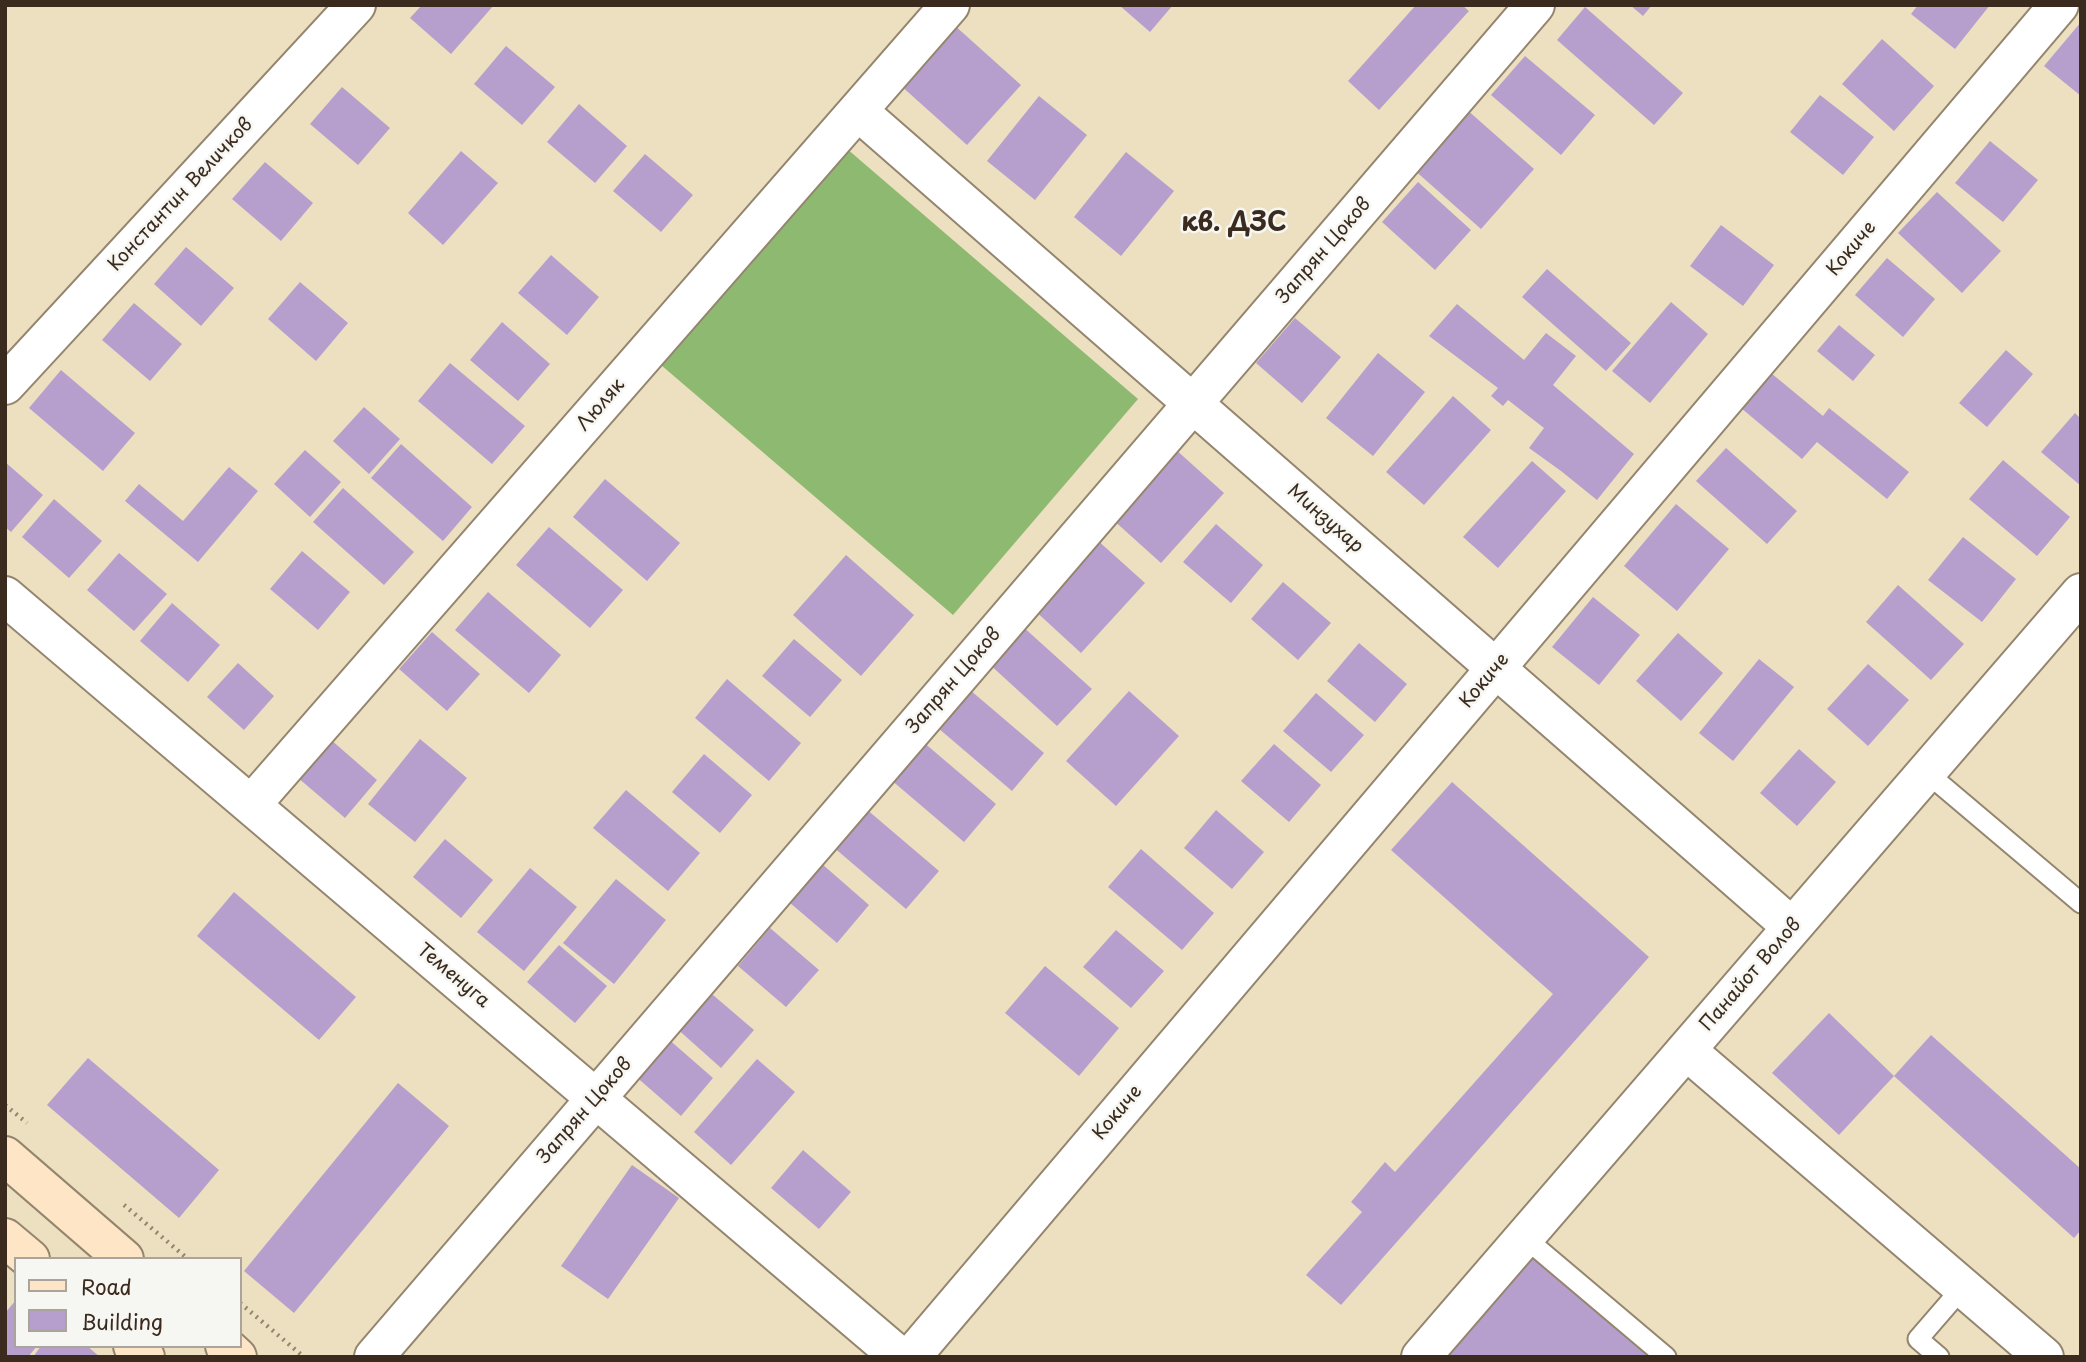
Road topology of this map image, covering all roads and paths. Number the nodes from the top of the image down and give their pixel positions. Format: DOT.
graph roads {
  1 [pos="356,5"];
  2 [pos="1535,5"];
  3 [pos="2059,5"];
  4 [pos="940,9"];
  5 [pos="858,111"];
  6 [pos="5,385"];
  7 [pos="1193,404"];
  8 [pos="2081,593"];
  9 [pos="5,596"];
  10 [pos="1496,668"];
  11 [pos="1926,772"];
  12 [pos="251,805"];
  13 [pos="2081,902"];
  14 [pos="1792,927"];
  15 [pos="1686,1049"];
  16 [pos="596,1098"];
  17 [pos="5,1156"];
  18 [pos="1524,1237"];
  19 [pos="5,1238"];
  20 [pos="28,1257"];
  21 [pos="122,1257"];
  22 [pos="1962,1287"];
  23 [pos="242,1305"];
  24 [pos="304,1357"];
  25 [pos="374,1357"];
  26 [pos="900,1357"];
  27 [pos="911,1357"];
  28 [pos="1421,1357"];
  29 [pos="1666,1357"];
  30 [pos="1939,1357"];
  31 [pos="2044,1357"];
  1 -- 6 [label="street, Константин Величков"];
  2 -- 7 [label="street, Запрян Цоков"];
  3 -- 10 [label="street, Кокиче"];
  4 -- 5 [label="street, Люляк"];
  5 -- 7 [label="street, Минзухар"];
  5 -- 12 [label="street, Люляк"];
  7 -- 10 [label="street, Минзухар"];
  7 -- 16 [label="street, Запрян Цоков"];
  8 -- 11 [label="street, Панайот Волов"];
  9 -- 12 [label="street, Теменуга"];
  10 -- 14 [label="street, Минзухар"];
  10 -- 27 [label="street, Кокиче"];
  11 -- 13 [label="lane"];
  11 -- 14 [label="street, Панайот Волов"];
  12 -- 16 [label="street, Теменуга"];
  14 -- 15 [label="street, Панайот Волов"];
  15 -- 18 [label="street, Панайот Волов"];
  15 -- 22 [label="street"];
  16 -- 25 [label="street, Запрян Цоков"];
  16 -- 26 [label="street, Теменуга"];
  17 -- 21 [label="main road"];
  18 -- 28 [label="street, Панайот Волов"];
  18 -- 29 [label="lane"];
  19 -- 20 [label="main road"];
  22 -- 30 [label="lane"];
  22 -- 31 [label="street"];
  23 -- 24 [label="path"];
}
